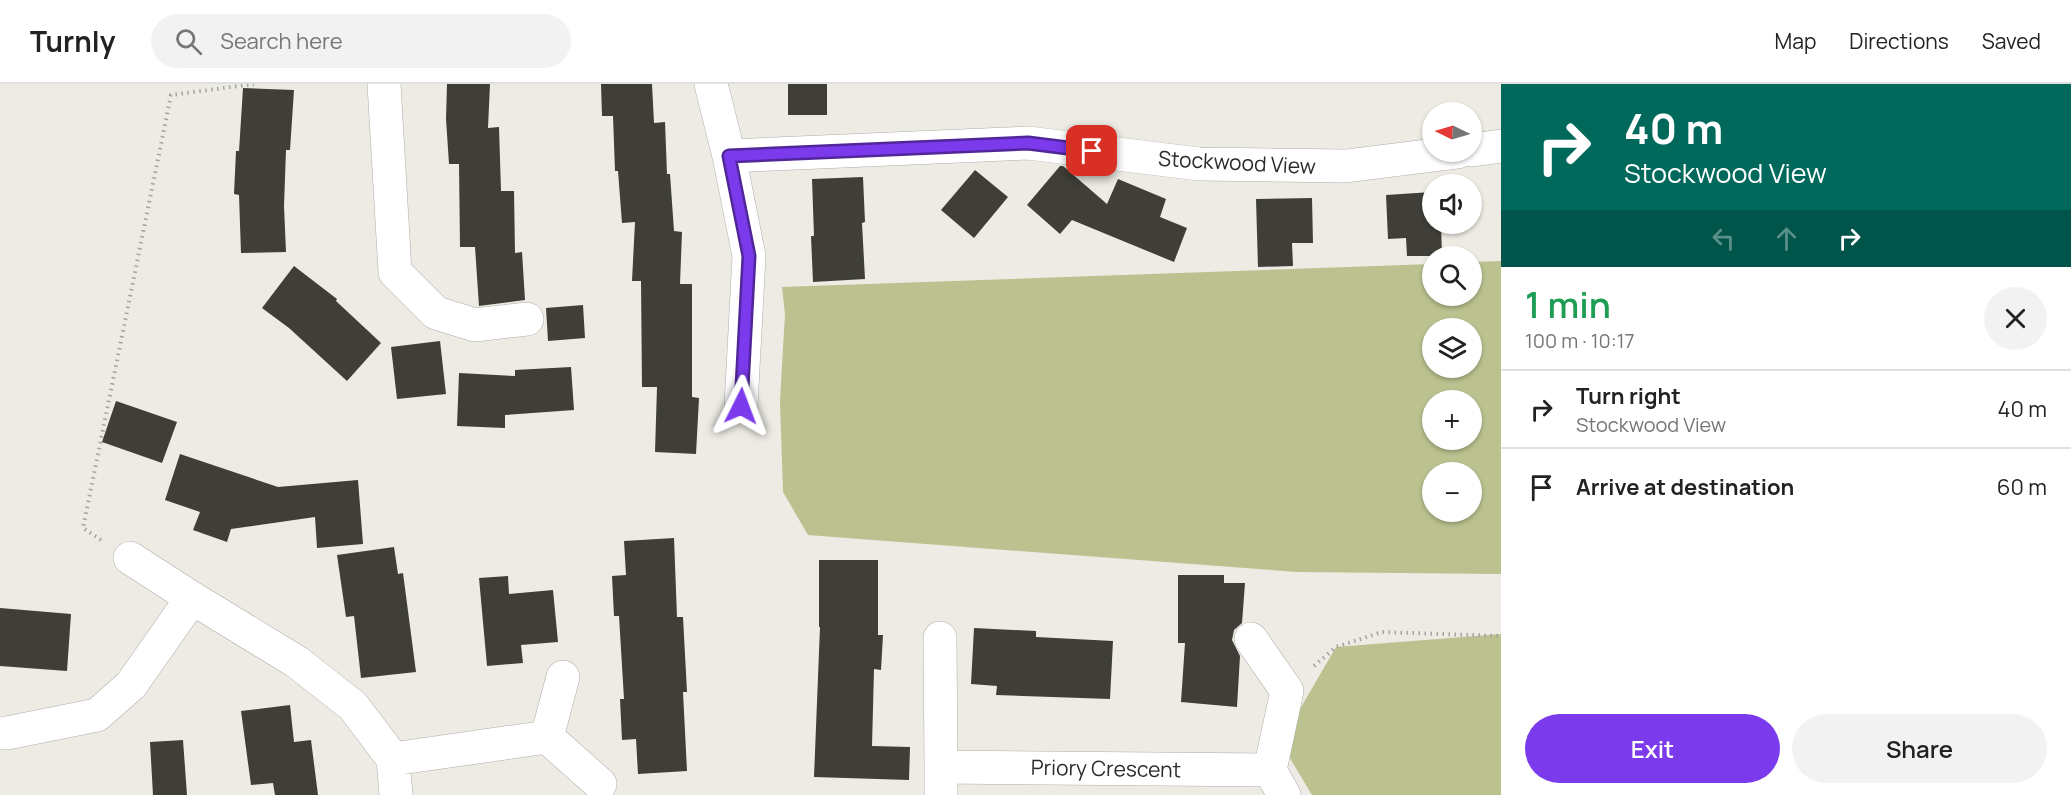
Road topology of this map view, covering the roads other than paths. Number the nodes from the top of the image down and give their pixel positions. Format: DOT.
graph roads {
  1 [pos="384,84"];
  2 [pos="711,84"];
  3 [pos="1501,146"];
  4 [pos="1482,149"];
  5 [pos="729,156"];
  6 [pos="1422,156"];
  7 [pos="527,319"];
  8 [pos="741,406"];
  9 [pos="130,558"];
  10 [pos="192,598"];
  11 [pos="940,638"];
  12 [pos="1251,639"];
  13 [pos="563,677"];
  14 [pos="0,733"];
  15 [pos="548,737"];
  16 [pos="393,759"];
  17 [pos="941,781"];
  18 [pos="1277,783"];
  19 [pos="600,784"];
  20 [pos="396,795"];
  1 -- 7 [label="street"];
  2 -- 5 [label="street"];
  3 -- 4 [label="street"];
  5 -- 6 [label="street, Stockwood View"];
  5 -- 8 [label="street"];
  9 -- 10 [label="street"];
  10 -- 14 [label="street"];
  10 -- 16 [label="street"];
  11 -- 17 [label="street, Priory Crescent"];
  12 -- 18 [label="street"];
  13 -- 15 [label="street"];
  15 -- 16 [label="street"];
  15 -- 19 [label="street"];
  16 -- 20 [label="street"];
  17 -- 18 [label="street, Priory Crescent"];
}
